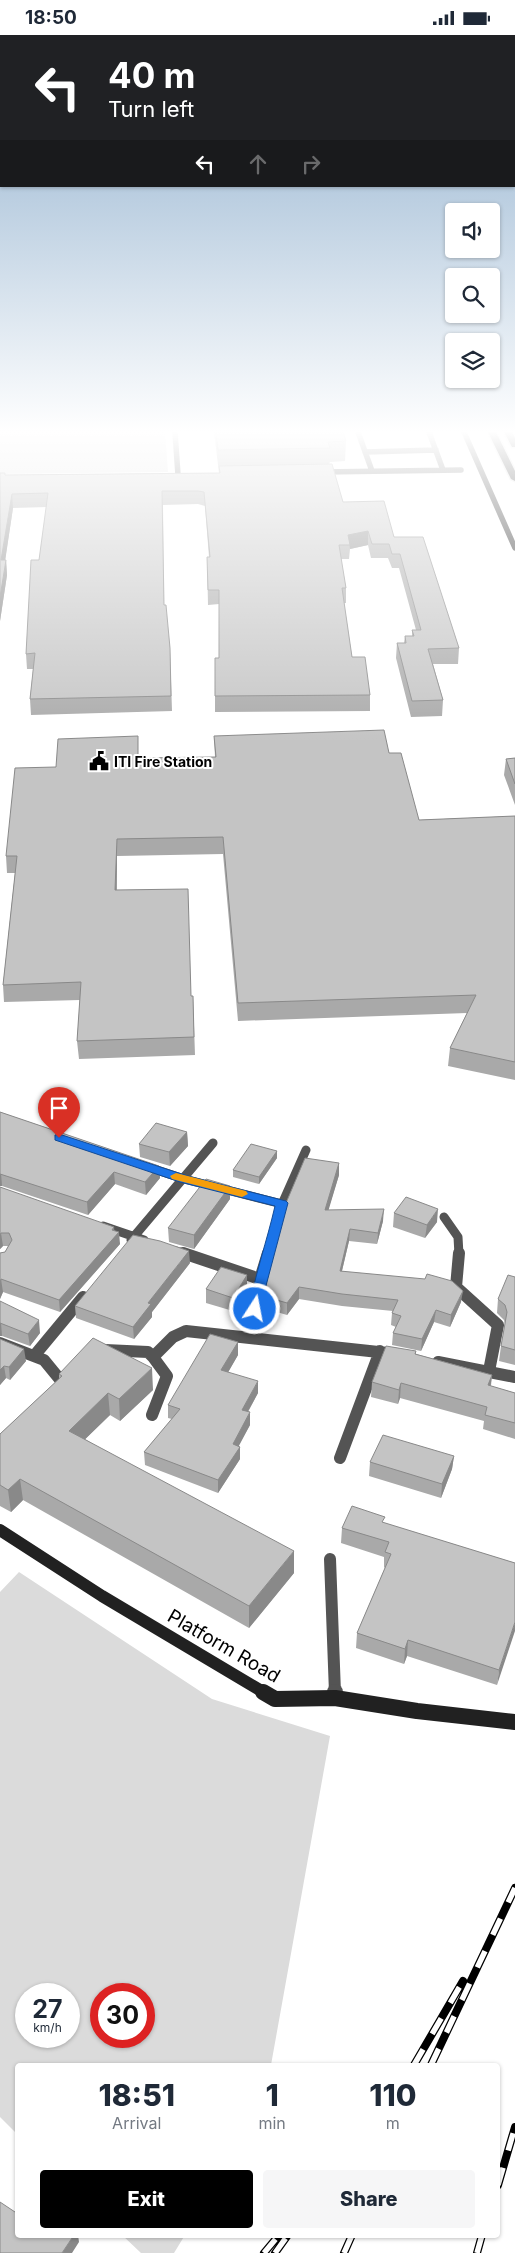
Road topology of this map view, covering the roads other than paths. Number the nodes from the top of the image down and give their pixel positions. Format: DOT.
graph roads {
  1 [pos="510,536"];
  2 [pos="515,548"];
  3 [pos="213,1143"];
  4 [pos="306,1150"];
  5 [pos="137,1164"];
  6 [pos="184,1179"];
  7 [pos="282,1203"];
  8 [pos="444,1217"];
  9 [pos="89,1222"];
  10 [pos="134,1237"];
  11 [pos="122,1252"];
  12 [pos="260,1279"];
  13 [pos="90,1289"];
  14 [pos="249,1338"];
  15 [pos="0,1343"];
  16 [pos="93,1350"];
  17 [pos="380,1351"];
  18 [pos="34,1356"];
  19 [pos="407,1356"];
  20 [pos="153,1357"];
  21 [pos="425,1359"];
  22 [pos="490,1371"];
  23 [pos="515,1377"];
  24 [pos="62,1382"];
  25 [pos="152,1415"];
  26 [pos="340,1457"];
  27 [pos="0,1530"];
  28 [pos="330,1559"];
  29 [pos="334,1698"];
  30 [pos="515,1722"];
  1 -- 2 [label="street"];
  3 -- 6 [label="street"];
  4 -- 7 [label="street"];
  5 -- 6 [label="street"];
  6 -- 7 [label="street"];
  6 -- 10 [label="street"];
  7 -- 12 [label="street"];
  8 -- 22 [label="street"];
  9 -- 10 [label="street"];
  10 -- 11 [label="street"];
  10 -- 12 [label="street"];
  12 -- 14 [label="street"];
  13 -- 18 [label="street"];
  14 -- 17 [label="street"];
  14 -- 20 [label="street"];
  15 -- 18 [label="street"];
  16 -- 20 [label="street"];
  17 -- 19 [label="street"];
  17 -- 26 [label="street"];
  18 -- 24 [label="street"];
  20 -- 25 [label="street"];
  21 -- 22 [label="street"];
  22 -- 23 [label="street"];
  27 -- 29 [label="street, Platform Road"];
  28 -- 29 [label="street"];
  29 -- 30 [label="street, Platform Road"];
}
